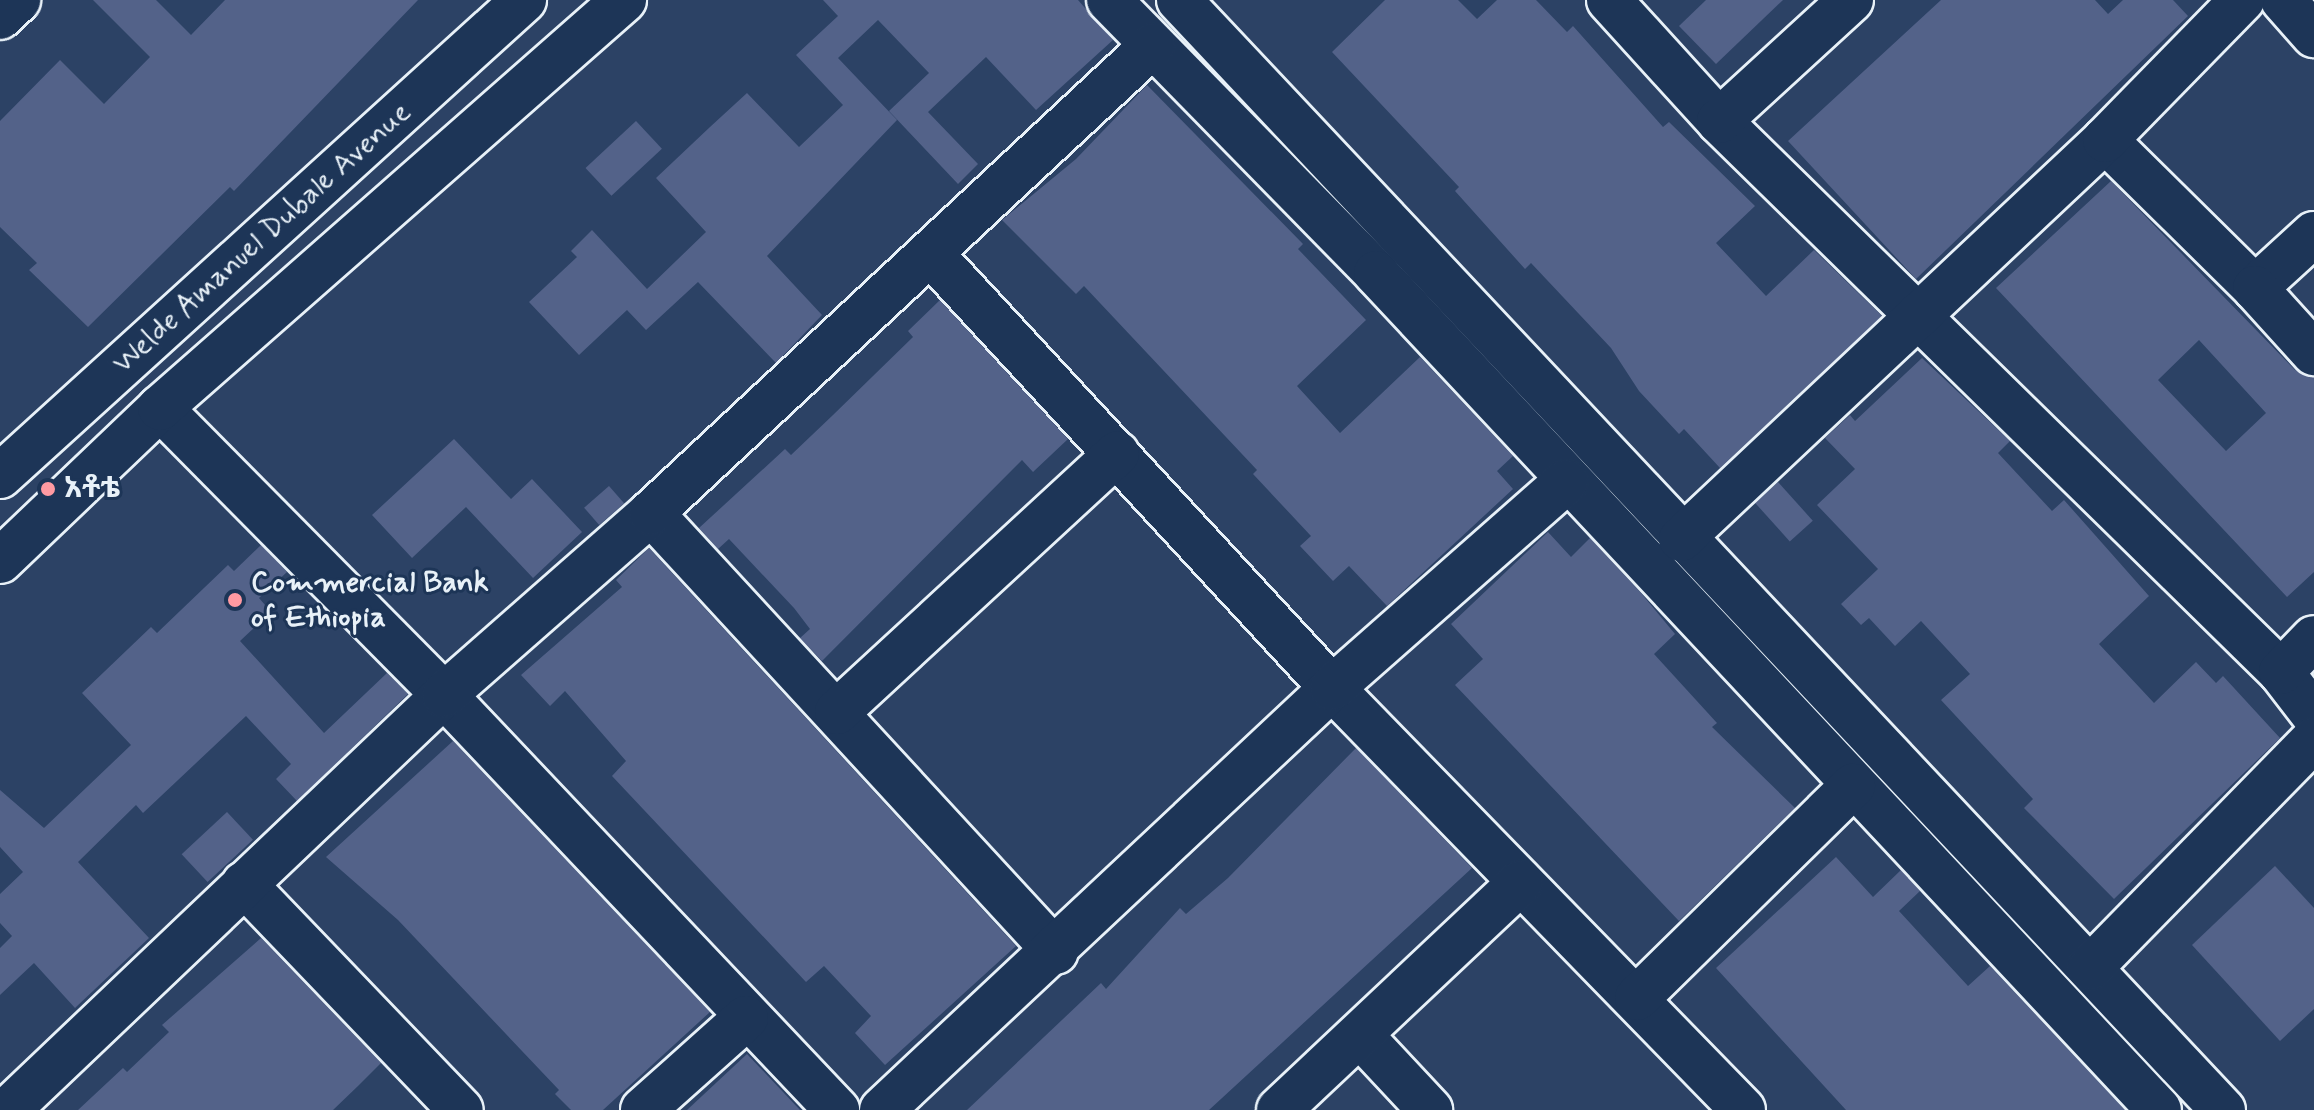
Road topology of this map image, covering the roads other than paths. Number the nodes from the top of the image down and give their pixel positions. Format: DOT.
graph roads {
  1 [pos="18,0"];
  2 [pos="524,0"];
  3 [pos="624,0"];
  4 [pos="1109,0"];
  5 [pos="1179,0"];
  6 [pos="1609,0"];
  7 [pos="1851,0"];
  8 [pos="2242,0"];
  9 [pos="2283,0"];
  10 [pos="0,17"];
  11 [pos="2314,35"];
  12 [pos="1153,45"];
  13 [pos="1719,121"];
  14 [pos="2105,140"];
  15 [pos="2314,234"];
  16 [pos="932,255"];
  17 [pos="2255,288"];
  18 [pos="1916,318"];
  19 [pos="2314,353"];
  20 [pos="160,408"];
  21 [pos="8,452"];
  22 [pos="1117,454"];
  23 [pos="1566,482"];
  24 [pos="62,501"];
  25 [pos="651,513"];
  26 [pos="1681,539"];
  27 [pos="6,544"];
  28 [pos="2314,638"];
  29 [pos="2281,672"];
  30 [pos="1332,688"];
  31 [pos="444,695"];
  32 [pos="837,712"];
  33 [pos="2314,715"];
  34 [pos="2314,739"];
  35 [pos="1853,786"];
  36 [pos="1521,882"];
  37 [pos="244,884"];
  38 [pos="1056,952"];
  39 [pos="2090,968"];
  40 [pos="1637,998"];
  41 [pos="746,1018"];
  42 [pos="1360,1035"];
  43 [pos="434,1101"];
  44 [pos="8,1110"];
  45 [pos="643,1110"];
  46 [pos="837,1110"];
  47 [pos="882,1110"];
  48 [pos="1279,1110"];
  49 [pos="1430,1110"];
  50 [pos="1743,1110"];
  51 [pos="2159,1110"];
  52 [pos="2223,1110"];
  1 -- 10 [label="street"];
  2 -- 21 [label="street, Welde Amanuel Dubale Avenue"];
  3 -- 20 [label="street"];
  4 -- 12 [label="street"];
  5 -- 26 [label="street"];
  6 -- 13 [label="street"];
  7 -- 13 [label="street"];
  8 -- 14 [label="street"];
  9 -- 11 [label="street"];
  12 -- 16 [label="street"];
  12 -- 23 [label="street"];
  13 -- 18 [label="street"];
  14 -- 17 [label="street"];
  14 -- 18 [label="street"];
  15 -- 17 [label="street"];
  16 -- 22 [label="street"];
  16 -- 25 [label="street"];
  17 -- 19 [label="street"];
  18 -- 26 [label="street"];
  18 -- 29 [label="street"];
  20 -- 24 [label="street"];
  20 -- 31 [label="street"];
  21 -- 24 [label="street"];
  22 -- 30 [label="street"];
  22 -- 32 [label="street"];
  23 -- 30 [label="street"];
  23 -- 35 [label="street"];
  24 -- 27 [label="street"];
  25 -- 31 [label="street"];
  25 -- 32 [label="street"];
  26 -- 39 [label="street"];
  28 -- 29 [label="street"];
  29 -- 33 [label="street"];
  30 -- 36 [label="street"];
  30 -- 38 [label="street"];
  31 -- 37 [label="street"];
  31 -- 41 [label="street"];
  32 -- 38 [label="street"];
  34 -- 39 [label="street"];
  35 -- 40 [label="street"];
  35 -- 51 [label="street"];
  36 -- 40 [label="street"];
  36 -- 42 [label="street"];
  37 -- 43 [label="street"];
  37 -- 44 [label="street"];
  38 -- 47 [label="street"];
  39 -- 52 [label="street"];
  40 -- 50 [label="street"];
  41 -- 45 [label="street"];
  41 -- 46 [label="street"];
  42 -- 48 [label="street"];
  42 -- 49 [label="street"];
}
